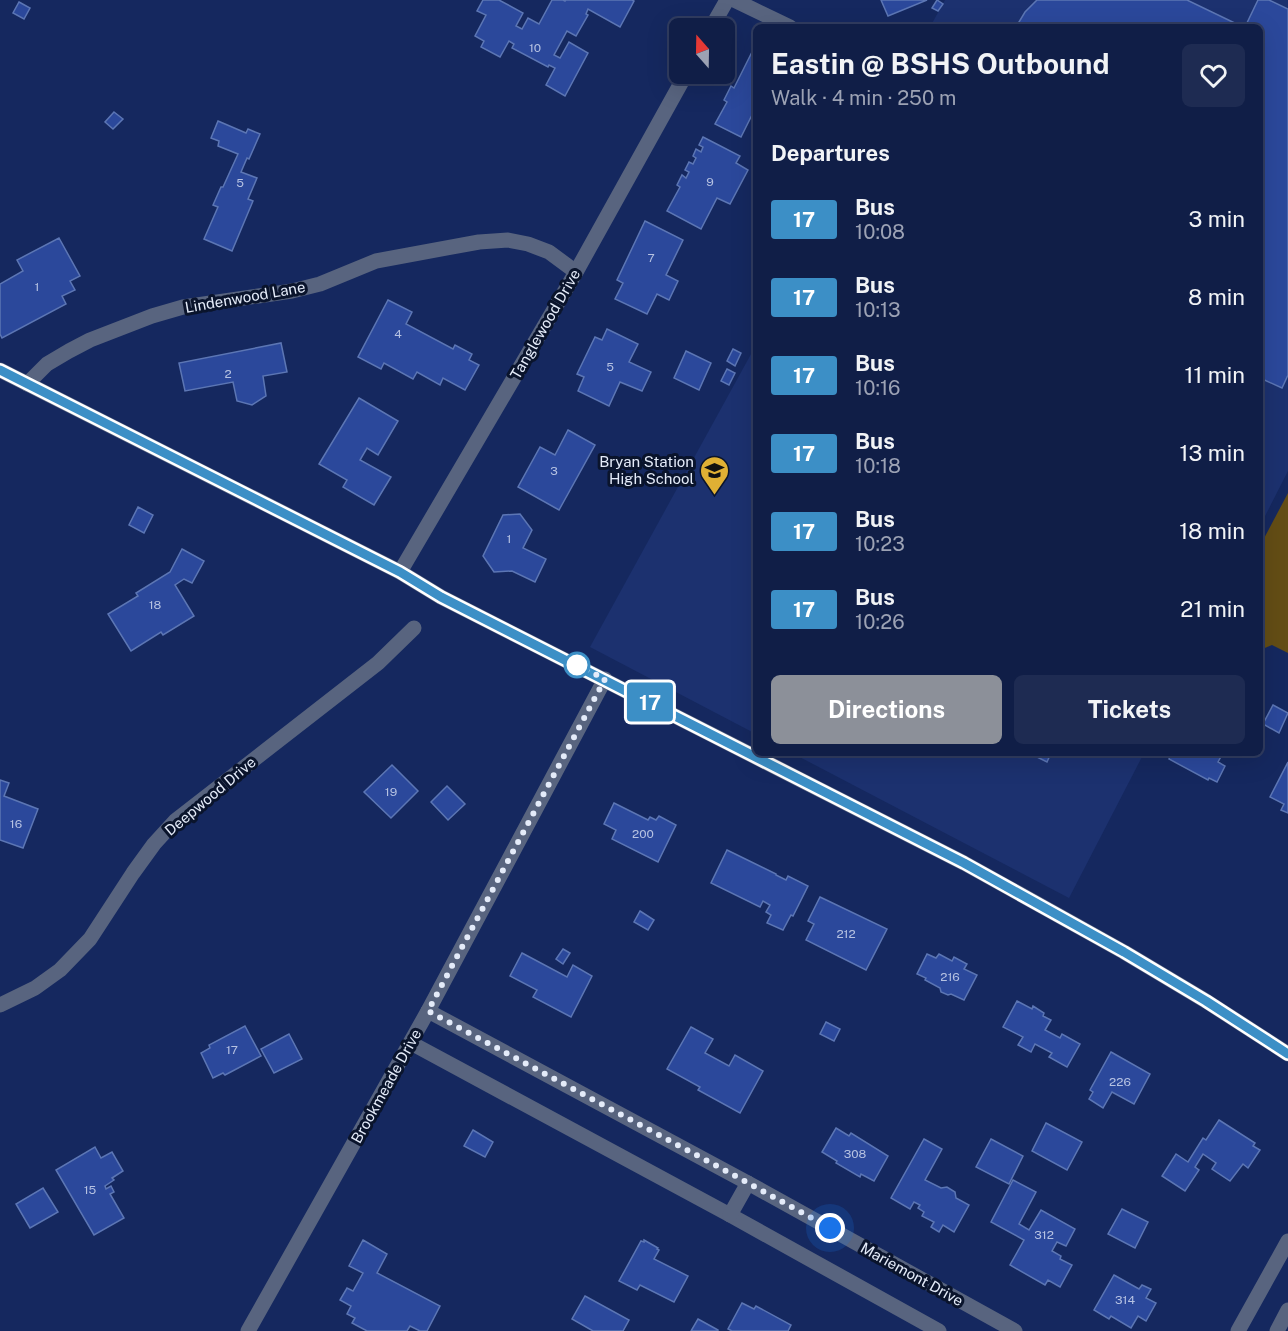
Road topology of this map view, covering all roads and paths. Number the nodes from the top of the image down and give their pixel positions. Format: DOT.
graph roads {
  1 [pos="727,0"];
  2 [pos="734,0"];
  3 [pos="717,18"];
  4 [pos="784,24"];
  5 [pos="680,84"];
  6 [pos="576,272"];
  7 [pos="0,370"];
  8 [pos="27,384"];
  9 [pos="400,572"];
  10 [pos="414,628"];
  11 [pos="605,679"];
  12 [pos="753,755"];
  13 [pos="755,756"];
  14 [pos="0,1005"];
  15 [pos="428,1011"];
  16 [pos="411,1043"];
  17 [pos="1288,1054"];
  18 [pos="748,1183"];
  19 [pos="730,1215"];
  20 [pos="1288,1241"];
  21 [pos="1288,1310"];
  22 [pos="248,1331"];
  23 [pos="939,1331"];
  24 [pos="1015,1331"];
  25 [pos="1238,1331"];
  26 [pos="1277,1331"];
  1 -- 3 [label="street"];
  2 -- 4 [label="street"];
  5 -- 6 [label="street, Tanglewood Drive"];
  6 -- 8 [label="street, Lindenwood Lane"];
  6 -- 9 [label="street, Tanglewood Drive"];
  7 -- 8 [label="street"];
  8 -- 9 [label="street"];
  9 -- 11 [label="street"];
  10 -- 14 [label="street, Deepwood Drive"];
  11 -- 12 [label="street"];
  11 -- 15 [label="street, Brookmeade Drive"];
  13 -- 17 [label="street"];
  15 -- 16 [label="street, Brookmeade Drive"];
  15 -- 18 [label="street, Mariemont Drive"];
  16 -- 19 [label="street"];
  16 -- 22 [label="street, Brookmeade Drive"];
  18 -- 19 [label="street"];
  18 -- 24 [label="street, Mariemont Drive"];
  19 -- 23 [label="street"];
  20 -- 25 [label="street"];
  21 -- 26 [label="street"];
}
